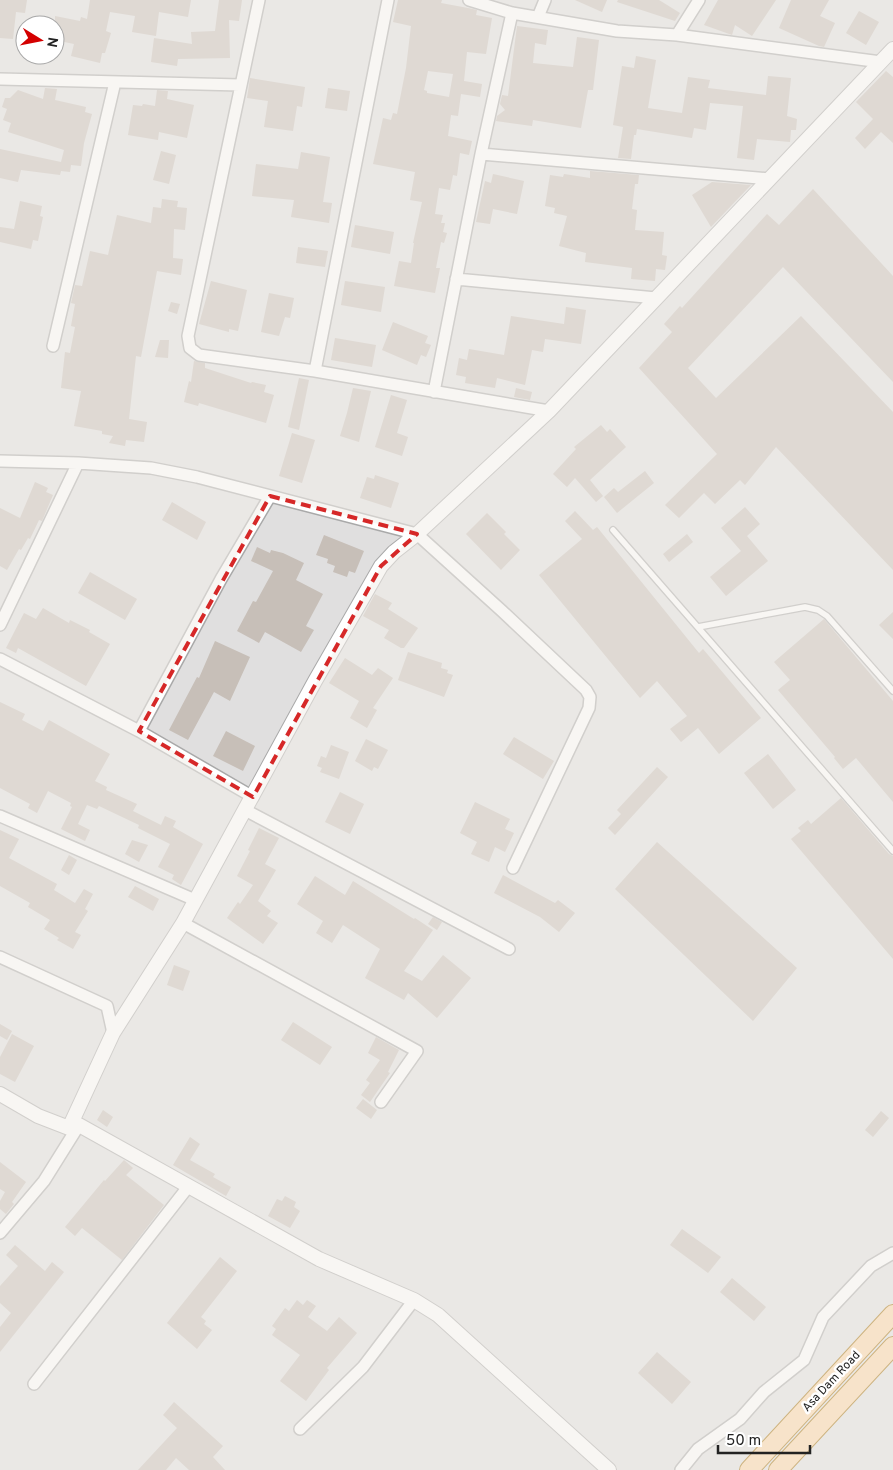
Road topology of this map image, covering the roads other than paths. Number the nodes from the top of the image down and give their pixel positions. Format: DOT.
graph roads {
  1 [pos="258,0"];
  2 [pos="388,0"];
  3 [pos="469,0"];
  4 [pos="544,0"];
  5 [pos="699,0"];
  6 [pos="512,13"];
  7 [pos="538,17"];
  8 [pos="677,35"];
  9 [pos="893,49"];
  10 [pos="881,62"];
  11 [pos="0,79"];
  12 [pos="115,82"];
  13 [pos="240,85"];
  14 [pos="481,154"];
  15 [pos="770,180"];
  16 [pos="456,279"];
  17 [pos="656,298"];
  18 [pos="53,346"];
  19 [pos="315,371"];
  20 [pos="434,392"];
  21 [pos="549,411"];
  22 [pos="0,461"];
  23 [pos="78,463"];
  24 [pos="270,496"];
  25 [pos="613,530"];
  26 [pos="417,534"];
  27 [pos="0,625"];
  28 [pos="698,627"];
  29 [pos="0,659"];
  30 [pos="893,691"];
  31 [pos="139,731"];
  32 [pos="252,797"];
  33 [pos="245,810"];
  34 [pos="0,816"];
  35 [pos="893,851"];
  36 [pos="513,868"];
  37 [pos="195,900"];
  38 [pos="183,923"];
  39 [pos="509,950"];
  40 [pos="0,957"];
  41 [pos="113,1033"];
  42 [pos="0,1094"];
  43 [pos="381,1102"];
  44 [pos="74,1126"];
  45 [pos="188,1187"];
  46 [pos="0,1233"];
  47 [pos="893,1253"];
  48 [pos="414,1300"];
  49 [pos="893,1314"];
  50 [pos="893,1346"];
  51 [pos="34,1384"];
  52 [pos="300,1429"];
  53 [pos="609,1470"];
  54 [pos="681,1470"];
  55 [pos="749,1470"];
  56 [pos="778,1470"];
  1 -- 13 [label="street"];
  2 -- 19 [label="street"];
  3 -- 6 [label="street"];
  4 -- 7 [label="street"];
  5 -- 8 [label="street"];
  6 -- 7 [label="street"];
  6 -- 14 [label="street"];
  7 -- 8 [label="street"];
  8 -- 10 [label="street"];
  9 -- 10 [label="street"];
  10 -- 15 [label="street"];
  11 -- 12 [label="street"];
  12 -- 13 [label="street"];
  12 -- 18 [label="street"];
  13 -- 19 [label="street"];
  14 -- 15 [label="street"];
  14 -- 16 [label="street"];
  15 -- 17 [label="street"];
  16 -- 17 [label="street"];
  16 -- 20 [label="street"];
  17 -- 21 [label="street"];
  19 -- 20 [label="street"];
  20 -- 21 [label="street"];
  21 -- 26 [label="street"];
  22 -- 23 [label="street"];
  23 -- 24 [label="street"];
  23 -- 27 [label="street"];
  24 -- 26 [label="street"];
  24 -- 31 [label="street"];
  25 -- 28 [label="lane"];
  26 -- 32 [label="street"];
  26 -- 36 [label="street"];
  28 -- 30 [label="lane"];
  28 -- 35 [label="lane"];
  29 -- 31 [label="street"];
  31 -- 32 [label="street"];
  32 -- 33 [label="street"];
  33 -- 37 [label="street"];
  33 -- 39 [label="street"];
  34 -- 37 [label="street"];
  37 -- 38 [label="street"];
  38 -- 41 [label="street"];
  38 -- 43 [label="street"];
  40 -- 41 [label="street"];
  41 -- 44 [label="street"];
  42 -- 44 [label="street"];
  44 -- 45 [label="street"];
  44 -- 46 [label="street"];
  45 -- 48 [label="street"];
  45 -- 51 [label="street"];
  47 -- 54 [label="street"];
  48 -- 52 [label="street"];
  48 -- 53 [label="street"];
  49 -- 55 [label="main road, Asa Dam Road"];
  50 -- 56 [label="main road, Asa Dam Road"];
}
